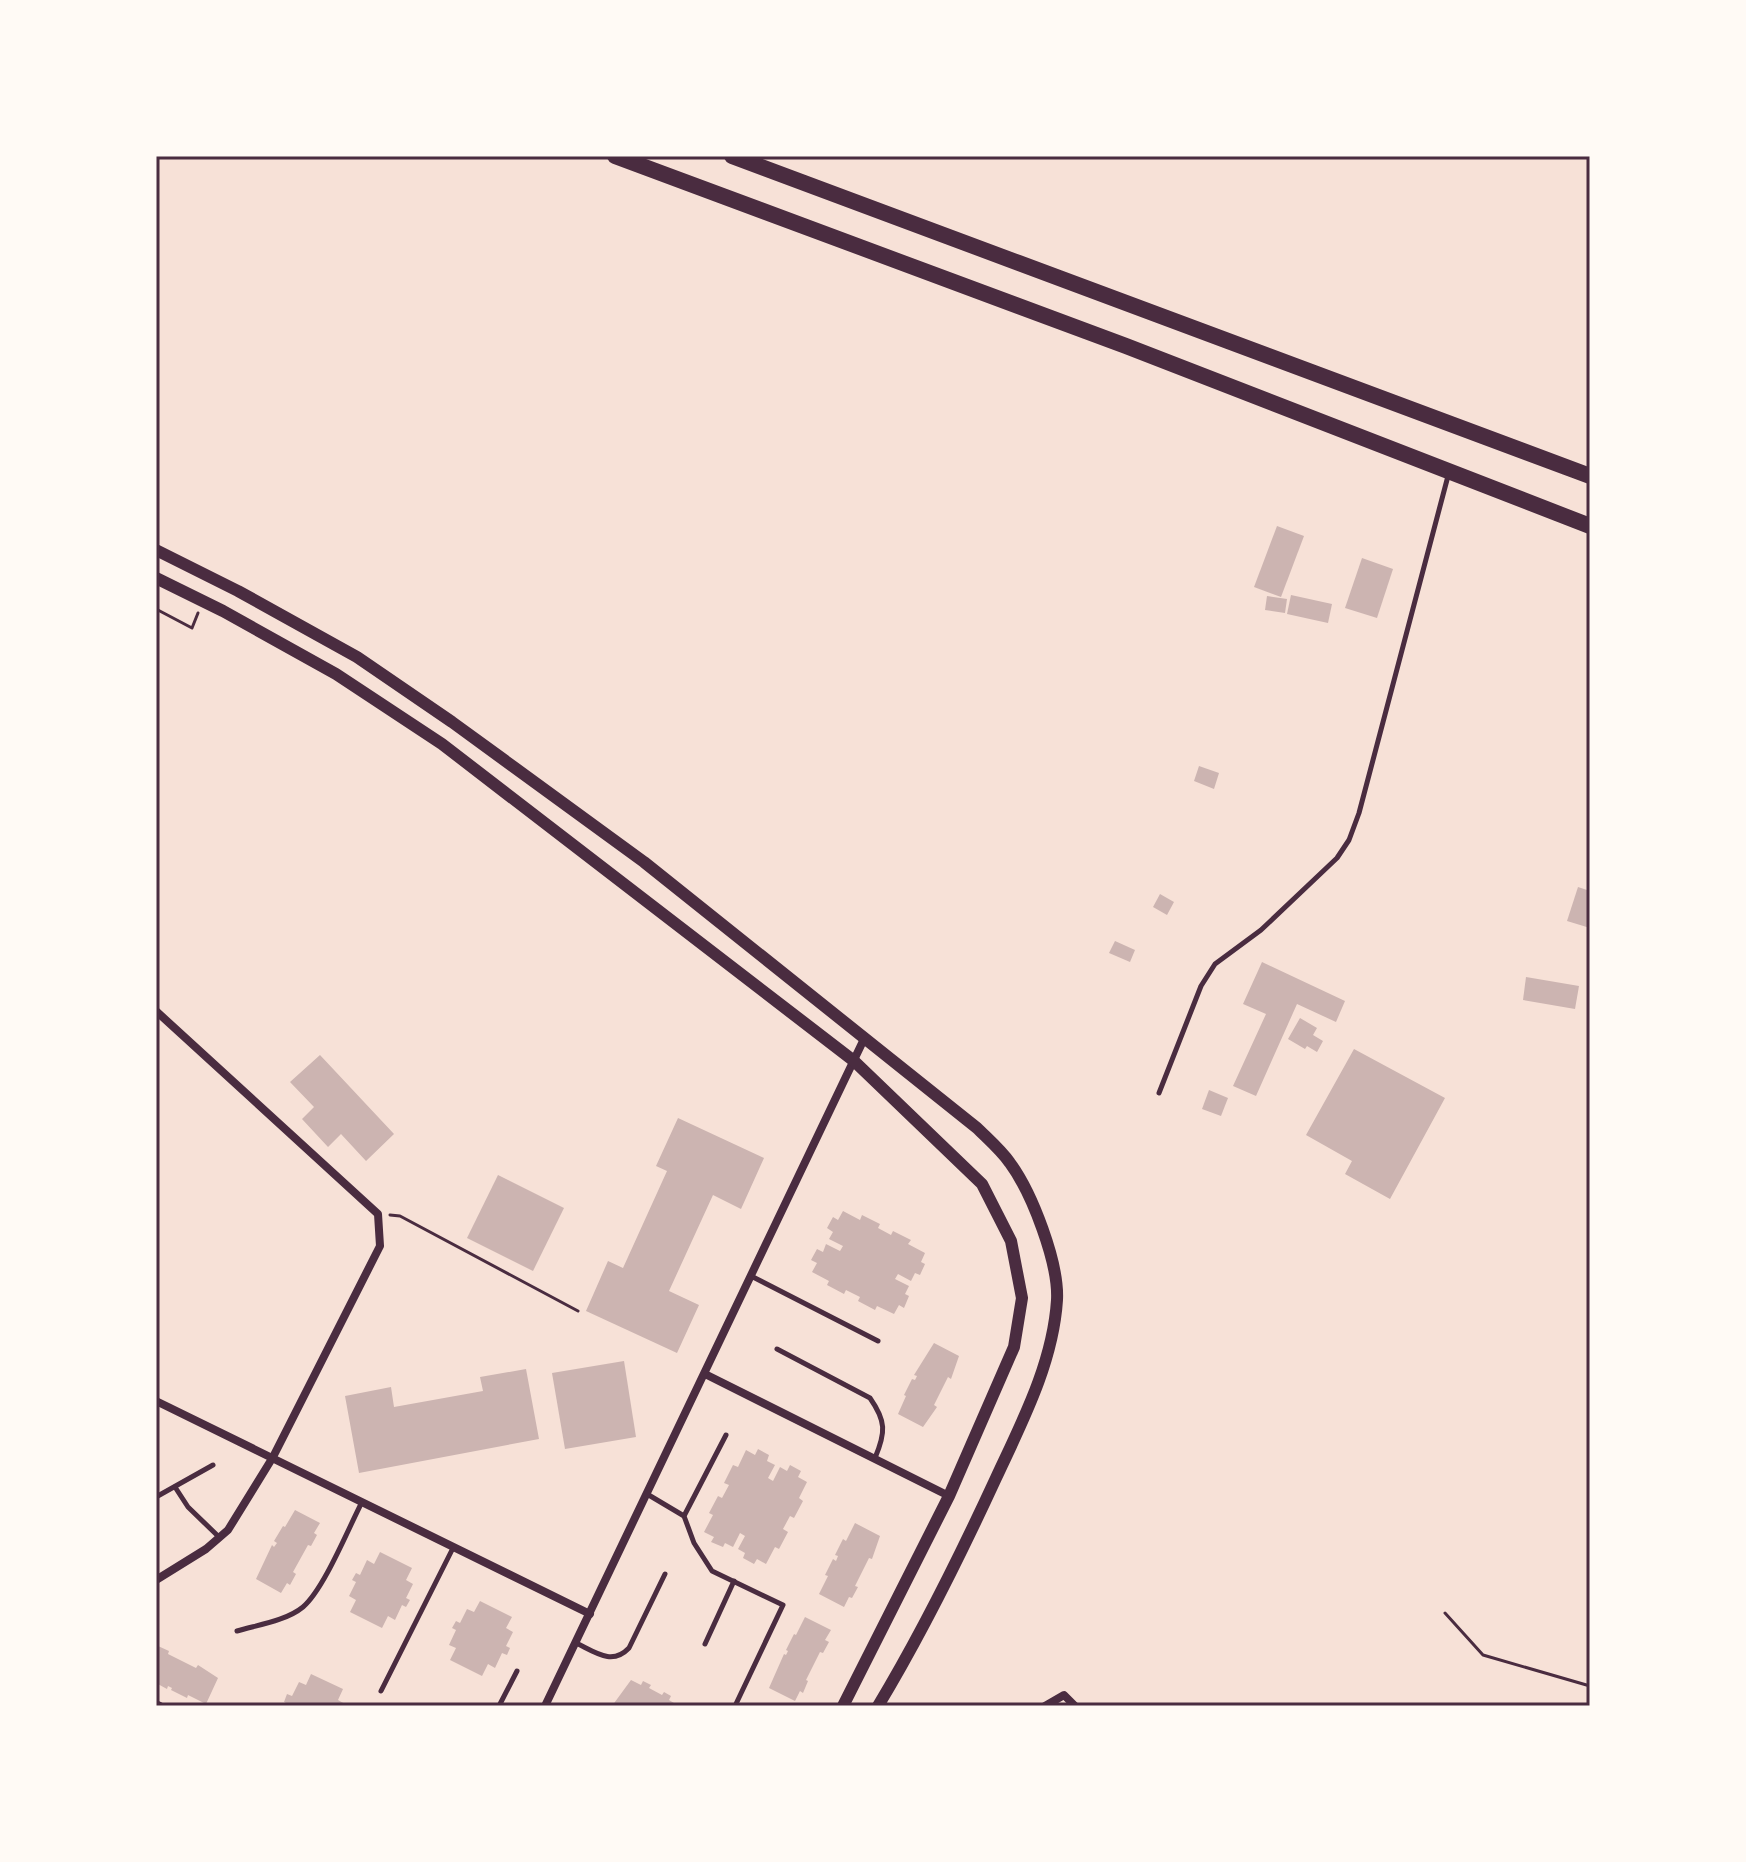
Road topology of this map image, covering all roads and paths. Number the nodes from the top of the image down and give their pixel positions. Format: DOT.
graph roads {
  1 [pos="615,156"];
  2 [pos="732,156"];
  3 [pos="1449,471"];
  4 [pos="1590,476"];
  5 [pos="1590,526"];
  6 [pos="156,550"];
  7 [pos="156,578"];
  8 [pos="156,609"];
  9 [pos="192,628"];
  10 [pos="156,1011"];
  11 [pos="864,1039"];
  12 [pos="854,1061"];
  13 [pos="1159,1093"];
  14 [pos="378,1214"];
  15 [pos="751,1276"];
  16 [pos="578,1311"];
  17 [pos="878,1341"];
  18 [pos="777,1349"];
  19 [pos="705,1374"];
  20 [pos="156,1401"];
  21 [pos="726,1435"];
  22 [pos="273,1457"];
  23 [pos="875,1459"];
  24 [pos="213,1465"];
  25 [pos="175,1487"];
  26 [pos="647,1494"];
  27 [pos="949,1496"];
  28 [pos="156,1497"];
  29 [pos="362,1502"];
  30 [pos="684,1516"];
  31 [pos="219,1538"];
  32 [pos="454,1547"];
  33 [pos="665,1574"];
  34 [pos="156,1580"];
  35 [pos="734,1581"];
  36 [pos="1445,1613"];
  37 [pos="590,1614"];
  38 [pos="237,1631"];
  39 [pos="576,1643"];
  40 [pos="705,1644"];
  41 [pos="517,1671"];
  42 [pos="1590,1686"];
  43 [pos="381,1691"];
  44 [pos="499,1706"];
  45 [pos="545,1706"];
  46 [pos="735,1706"];
  47 [pos="843,1706"];
  48 [pos="878,1706"];
  49 [pos="1045,1706"];
  50 [pos="1075,1706"];
  1 -- 3 [label="highway"];
  2 -- 4 [label="highway"];
  3 -- 5 [label="highway"];
  3 -- 13 [label="lane"];
  6 -- 11 [label="street"];
  7 -- 12 [label="street"];
  8 -- 9 [label="path"];
  10 -- 14 [label="street"];
  11 -- 12 [label="street"];
  11 -- 48 [label="street"];
  12 -- 15 [label="street"];
  12 -- 27 [label="street"];
  14 -- 16 [label="path"];
  14 -- 22 [label="street"];
  15 -- 17 [label="lane"];
  15 -- 19 [label="street"];
  18 -- 23 [label="lane"];
  19 -- 23 [label="street"];
  19 -- 26 [label="street"];
  20 -- 22 [label="street"];
  21 -- 30 [label="lane"];
  22 -- 29 [label="street"];
  22 -- 31 [label="street"];
  23 -- 27 [label="street"];
  24 -- 25 [label="lane"];
  25 -- 28 [label="lane"];
  25 -- 31 [label="lane"];
  26 -- 30 [label="lane"];
  26 -- 37 [label="street"];
  27 -- 47 [label="street"];
  29 -- 32 [label="street"];
  29 -- 38 [label="lane"];
  30 -- 35 [label="lane"];
  31 -- 34 [label="street"];
  32 -- 37 [label="street"];
  32 -- 43 [label="lane"];
  33 -- 39 [label="lane"];
  35 -- 40 [label="lane"];
  35 -- 46 [label="lane"];
  36 -- 42 [label="path"];
  37 -- 39 [label="street"];
  39 -- 45 [label="street"];
  41 -- 44 [label="lane"];
  49 -- 50 [label="street"];
}
